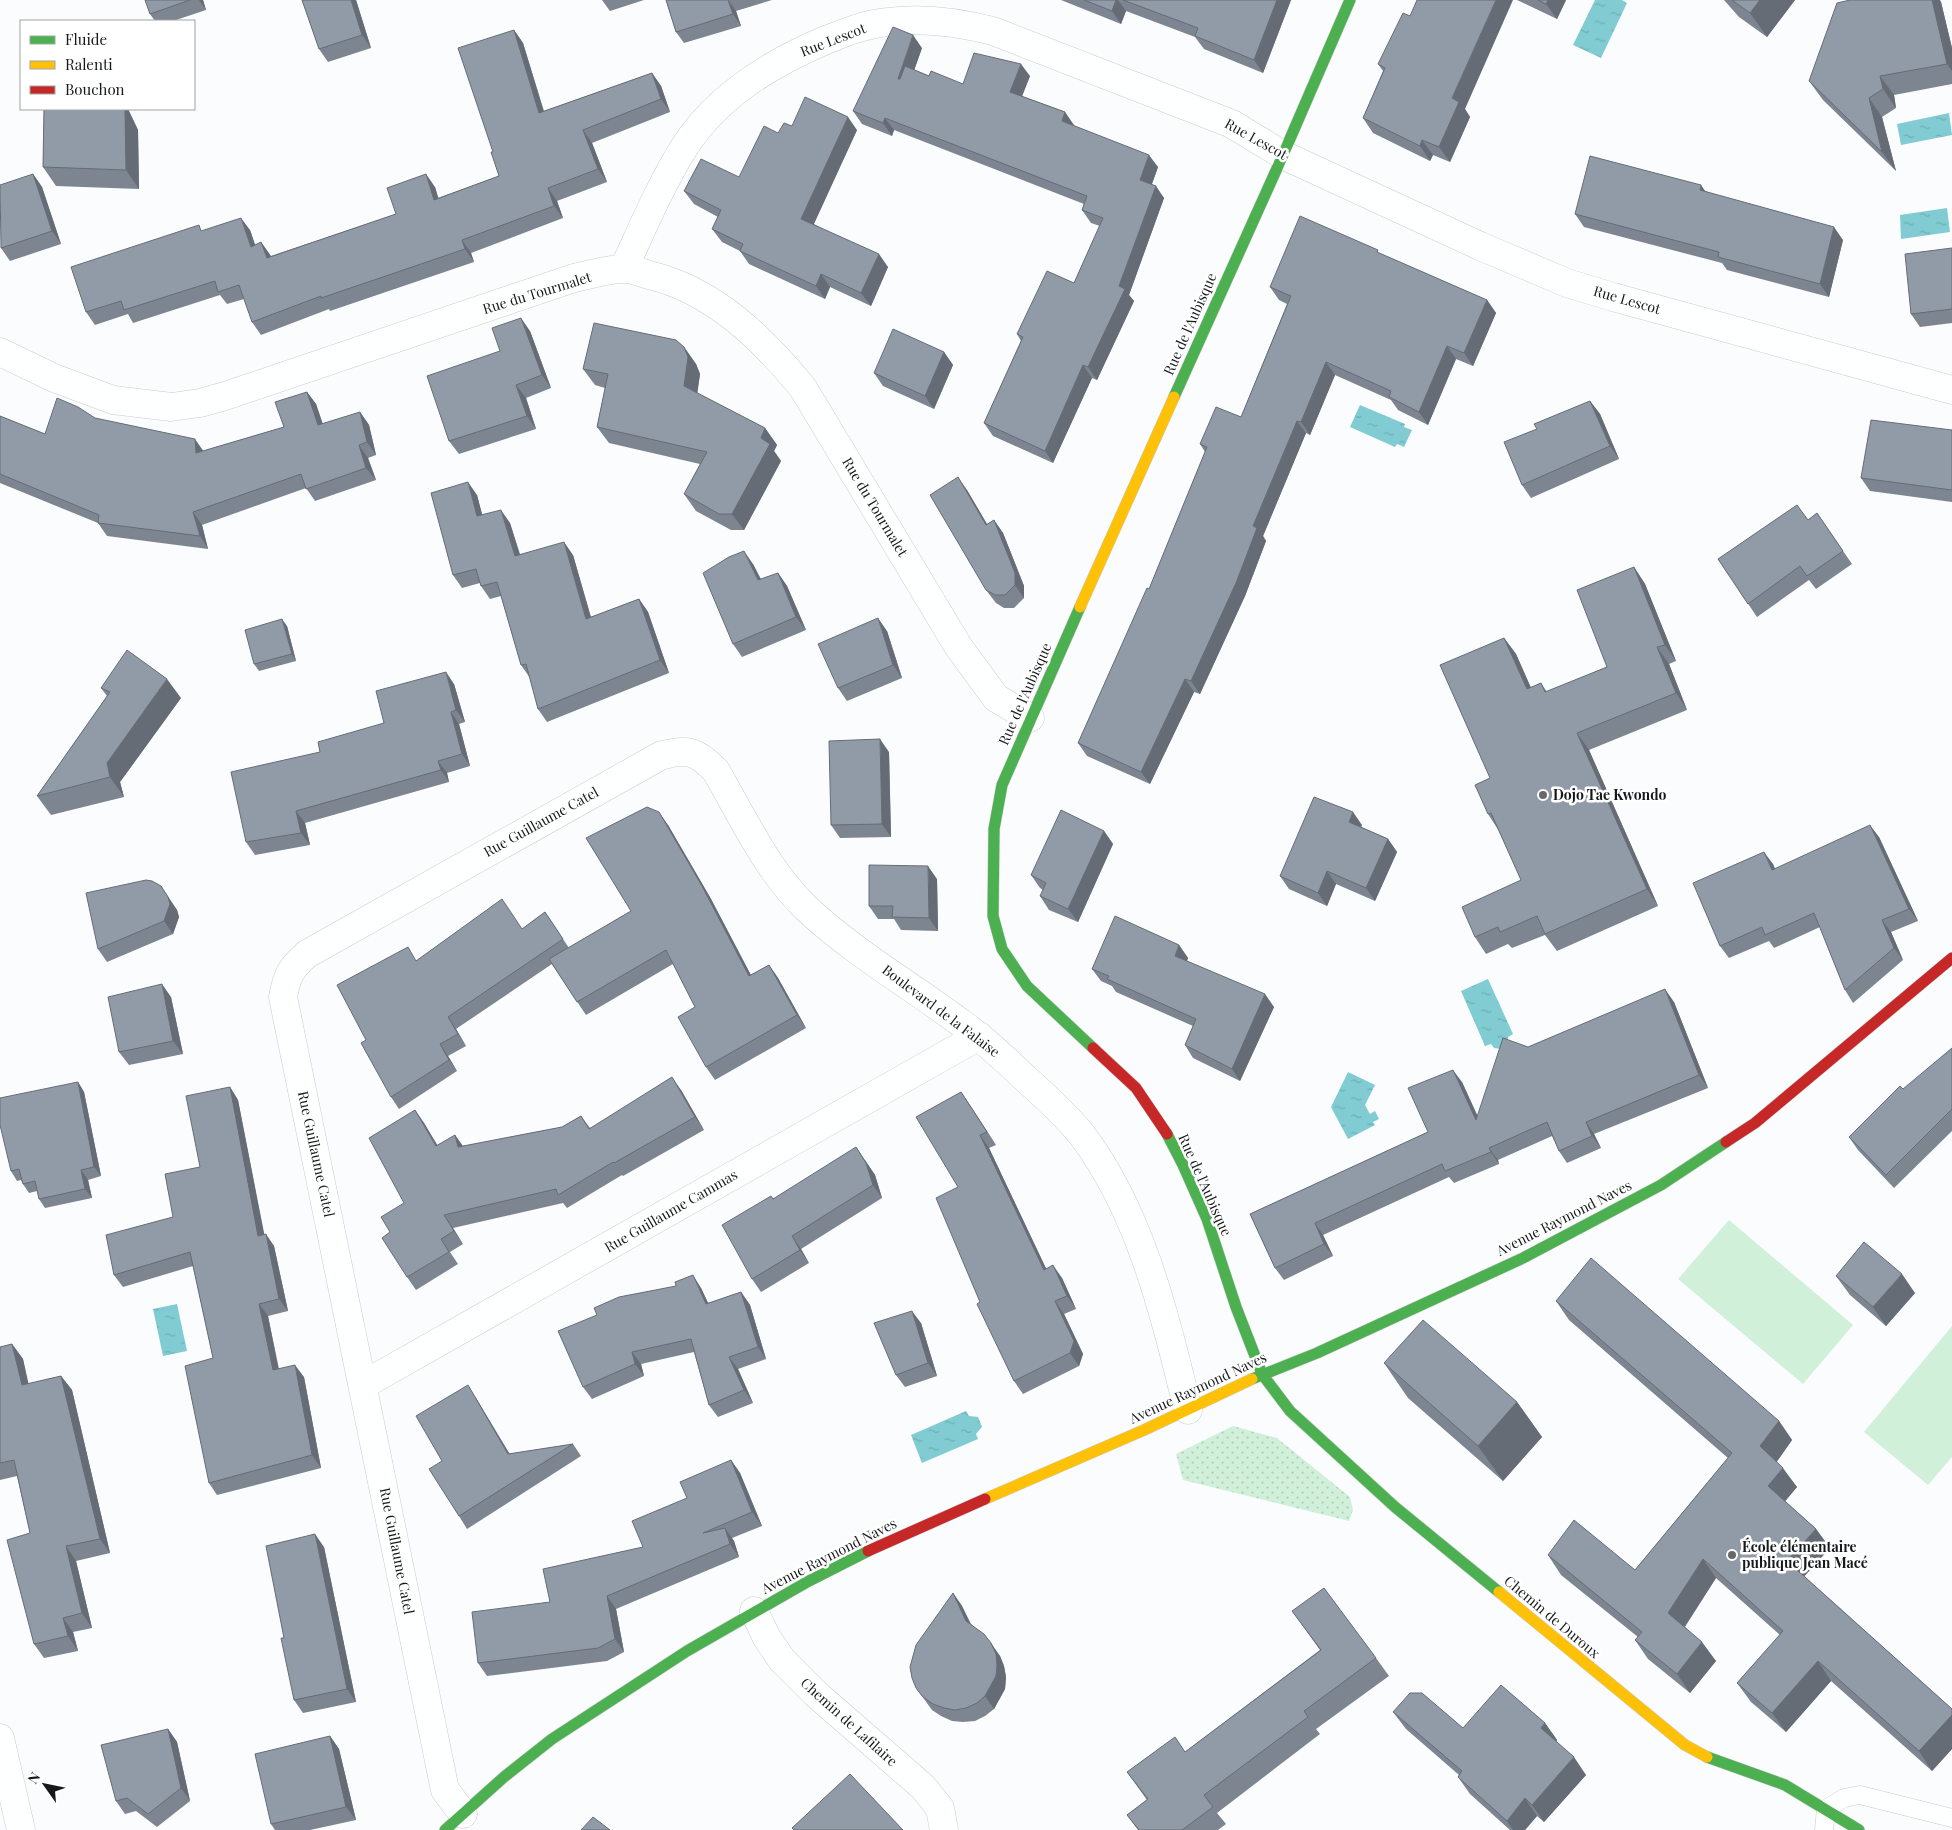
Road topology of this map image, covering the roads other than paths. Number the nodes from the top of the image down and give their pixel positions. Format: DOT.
graph roads {
  1 [pos="1350,0"];
  2 [pos="1283,155"];
  3 [pos="624,268"];
  4 [pos="0,352"];
  5 [pos="1952,390"];
  6 [pos="1030,718"];
  7 [pos="716,771"];
  8 [pos="1952,958"];
  9 [pos="979,1036"];
  10 [pos="1262,1374"];
  11 [pos="363,1385"];
  12 [pos="1188,1410"];
  13 [pos="754,1611"];
  14 [pos="0,1738"];
  15 [pos="1826,1809"];
  16 [pos="1952,1818"];
  17 [pos="454,1822"];
  18 [pos="20,1830"];
  19 [pos="944,1830"];
  20 [pos="1824,1830"];
  21 [pos="1859,1830"];
  1 -- 2 [label="street, Rue de l'Aubisque"];
  2 -- 3 [label="street, Rue Lescot"];
  2 -- 5 [label="street, Rue Lescot"];
  2 -- 6 [label="street, Rue de l'Aubisque"];
  3 -- 4 [label="street, Rue du Tourmalet"];
  3 -- 6 [label="street, Rue du Tourmalet"];
  6 -- 10 [label="street, Rue de l'Aubisque"];
  7 -- 9 [label="street, Boulevard de la Falaise"];
  7 -- 11 [label="street, Rue Guillaume Catel"];
  8 -- 10 [label="street, Avenue Raymond Naves"];
  9 -- 11 [label="street, Rue Guillaume Cammas"];
  9 -- 12 [label="street, Boulevard de la Falaise"];
  10 -- 12 [label="street, Avenue Raymond Naves"];
  10 -- 15 [label="street, Chemin de Duroux"];
  11 -- 17 [label="street, Rue Guillaume Catel"];
  12 -- 13 [label="street, Avenue Raymond Naves"];
  13 -- 17 [label="street, Avenue Raymond Naves"];
  13 -- 19 [label="street, Chemin de Lafilaire"];
  14 -- 18 [label="street"];
  15 -- 16 [label="lane"];
  15 -- 20 [label="lane"];
  15 -- 21 [label="street, Chemin de Duroux"];
}
